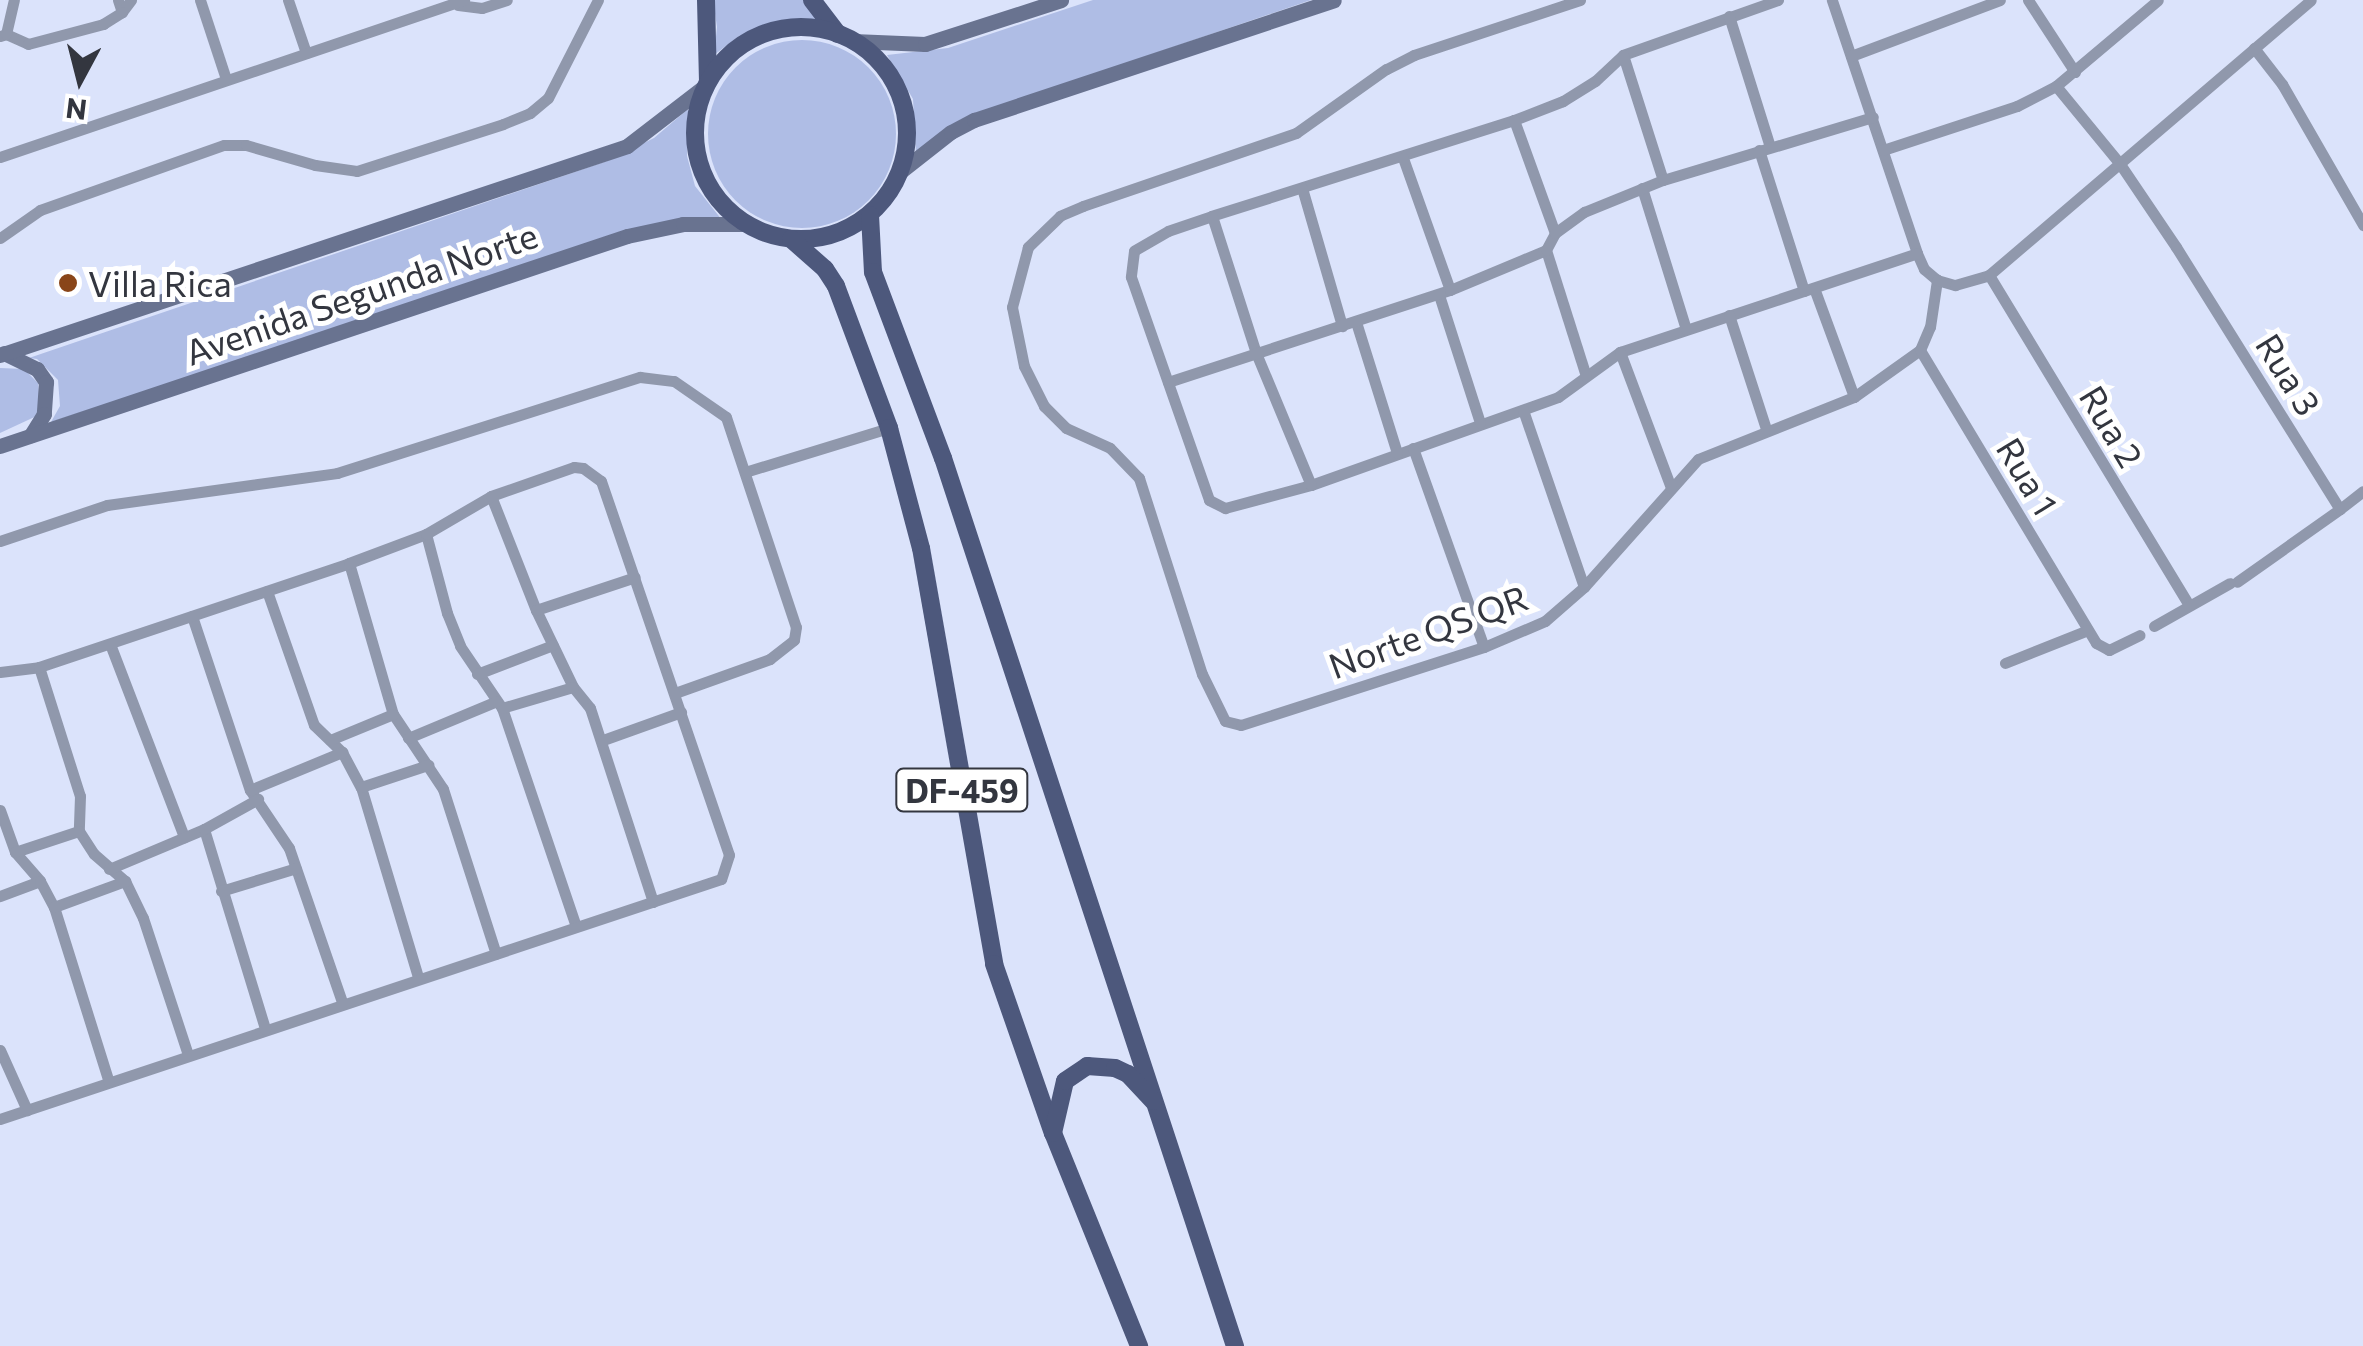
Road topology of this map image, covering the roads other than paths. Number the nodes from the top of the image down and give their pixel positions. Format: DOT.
graph roads {
  1 [pos="14,0"];
  2 [pos="131,0"];
  3 [pos="200,0"];
  4 [pos="288,0"];
  5 [pos="507,0"];
  6 [pos="598,0"];
  7 [pos="706,0"];
  8 [pos="812,0"];
  9 [pos="1061,0"];
  10 [pos="1334,0"];
  11 [pos="1580,0"];
  12 [pos="1778,0"];
  13 [pos="1832,0"];
  14 [pos="2000,0"];
  15 [pos="2028,0"];
  16 [pos="2158,0"];
  17 [pos="2311,0"];
  18 [pos="460,2"];
  19 [pos="120,6"];
  20 [pos="1729,16"];
  21 [pos="3,35"];
  22 [pos="846,37"];
  23 [pos="2254,48"];
  24 [pos="306,53"];
  25 [pos="1623,55"];
  26 [pos="1852,56"];
  27 [pos="2075,72"];
  28 [pos="226,80"];
  29 [pos="707,83"];
  30 [pos="2056,86"];
  31 [pos="1873,116"];
  32 [pos="1514,120"];
  33 [pos="1765,149"];
  34 [pos="1883,150"];
  35 [pos="0,156"];
  36 [pos="1403,158"];
  37 [pos="2120,164"];
  38 [pos="902,170"];
  39 [pos="1663,180"];
  40 [pos="1302,188"];
  41 [pos="1642,188"];
  42 [pos="870,215"];
  43 [pos="1212,216"];
  44 [pos="746,224"];
  45 [pos="2363,225"];
  46 [pos="1554,233"];
  47 [pos="0,238"];
  48 [pos="791,240"];
  49 [pos="1546,250"];
  50 [pos="1916,253"];
  51 [pos="1989,275"];
  52 [pos="1937,280"];
  53 [pos="1809,290"];
  54 [pos="1445,292"];
  55 [pos="1729,315"];
  56 [pos="1356,322"];
  57 [pos="1342,326"];
  58 [pos="1686,329"];
  59 [pos="1920,350"];
  60 [pos="1620,352"];
  61 [pos="1256,353"];
  62 [pos="2,354"];
  63 [pos="1586,376"];
  64 [pos="1168,382"];
  65 [pos="1854,397"];
  66 [pos="1523,410"];
  67 [pos="1480,423"];
  68 [pos="889,428"];
  69 [pos="1766,429"];
  70 [pos="31,436"];
  71 [pos="0,446"];
  72 [pos="1414,448"];
  73 [pos="1397,453"];
  74 [pos="745,472"];
  75 [pos="1310,485"];
  76 [pos="1671,488"];
  77 [pos="2363,491"];
  78 [pos="491,496"];
  79 [pos="2340,509"];
  80 [pos="426,534"];
  81 [pos="0,541"];
  82 [pos="349,564"];
  83 [pos="635,577"];
  84 [pos="1584,587"];
  85 [pos="267,590"];
  86 [pos="2189,605"];
  87 [pos="536,610"];
  88 [pos="192,616"];
  89 [pos="2154,626"];
  90 [pos="2088,630"];
  91 [pos="2140,635"];
  92 [pos="110,644"];
  93 [pos="553,645"];
  94 [pos="1484,647"];
  95 [pos="2005,663"];
  96 [pos="39,667"];
  97 [pos="0,672"];
  98 [pos="477,674"];
  99 [pos="574,686"];
  100 [pos="675,693"];
  101 [pos="500,705"];
  102 [pos="681,712"];
  103 [pos="394,714"];
  104 [pos="408,738"];
  105 [pos="330,740"];
  106 [pos="603,740"];
  107 [pos="342,752"];
  108 [pos="428,765"];
  109 [pos="362,787"];
  110 [pos="254,794"];
  111 [pos="0,810"];
  112 [pos="204,829"];
  113 [pos="80,832"];
  114 [pos="184,837"];
  115 [pos="15,852"];
  116 [pos="296,868"];
  117 [pos="109,869"];
  118 [pos="40,881"];
  119 [pos="125,881"];
  120 [pos="221,891"];
  121 [pos="0,896"];
  122 [pos="653,902"];
  123 [pos="54,907"];
  124 [pos="576,926"];
  125 [pos="496,954"];
  126 [pos="418,977"];
  127 [pos="342,1002"];
  128 [pos="265,1029"];
  129 [pos="0,1050"];
  130 [pos="188,1055"];
  131 [pos="109,1082"];
  132 [pos="1156,1104"];
  133 [pos="27,1110"];
  134 [pos="0,1119"];
  135 [pos="1053,1134"];
  136 [pos="1139,1346"];
  137 [pos="1235,1346"];
  1 -- 21 [label="street"];
  2 -- 19 [label="street"];
  3 -- 28 [label="street"];
  4 -- 24 [label="street"];
  5 -- 18 [label="street"];
  6 -- 47 [label="street"];
  7 -- 29 [label="main road"];
  8 -- 22 [label="main road"];
  9 -- 22 [label="main road"];
  10 -- 38 [label="main road"];
  11 -- 94 [label="street, Norte QS QR"];
  12 -- 20 [label="street"];
  13 -- 26 [label="street"];
  14 -- 26 [label="street"];
  15 -- 27 [label="street"];
  16 -- 27 [label="street"];
  17 -- 23 [label="street"];
  18 -- 24 [label="street"];
  19 -- 21 [label="street"];
  20 -- 25 [label="street"];
  20 -- 33 [label="street"];
  22 -- 29 [label="main road"];
  22 -- 38 [label="main road"];
  23 -- 37 [label="street"];
  23 -- 45 [label="street"];
  24 -- 28 [label="street"];
  25 -- 32 [label="street"];
  25 -- 39 [label="street"];
  26 -- 31 [label="street"];
  27 -- 30 [label="street"];
  28 -- 35 [label="street"];
  29 -- 44 [label="main road, DF-459"];
  29 -- 62 [label="main road, Avenida Segunda Norte"];
  30 -- 34 [label="street"];
  30 -- 37 [label="street, Rua 3"];
  31 -- 33 [label="street"];
  31 -- 34 [label="street"];
  32 -- 36 [label="street"];
  32 -- 46 [label="street"];
  33 -- 39 [label="street"];
  33 -- 53 [label="street"];
  34 -- 50 [label="street"];
  36 -- 40 [label="street"];
  36 -- 54 [label="street"];
  37 -- 51 [label="street"];
  37 -- 79 [label="street, Rua 3"];
  38 -- 42 [label="main road"];
  39 -- 41 [label="street"];
  40 -- 43 [label="street"];
  40 -- 57 [label="street"];
  41 -- 46 [label="street"];
  41 -- 58 [label="street"];
  42 -- 48 [label="main road, DF-459"];
  42 -- 132 [label="main road, DF-459"];
  43 -- 61 [label="street"];
  43 -- 64 [label="street"];
  44 -- 48 [label="main road, DF-459"];
  44 -- 70 [label="main road, Avenida Segunda Norte"];
  46 -- 49 [label="street"];
  48 -- 68 [label="main road, DF-459"];
  49 -- 54 [label="street"];
  49 -- 63 [label="street"];
  50 -- 52 [label="street"];
  50 -- 53 [label="street"];
  51 -- 52 [label="street"];
  51 -- 86 [label="street, Rua 2"];
  52 -- 59 [label="street"];
  53 -- 55 [label="street"];
  53 -- 65 [label="street"];
  54 -- 56 [label="street"];
  54 -- 67 [label="street"];
  55 -- 58 [label="street"];
  55 -- 69 [label="street"];
  56 -- 57 [label="street"];
  56 -- 73 [label="street"];
  57 -- 61 [label="street"];
  58 -- 60 [label="street"];
  59 -- 65 [label="street, Norte QS QR"];
  59 -- 90 [label="street, Rua 1"];
  60 -- 63 [label="street"];
  60 -- 76 [label="street"];
  61 -- 64 [label="street"];
  61 -- 75 [label="street"];
  62 -- 70 [label="main road"];
  63 -- 66 [label="street"];
  64 -- 75 [label="street"];
  65 -- 69 [label="street, Norte QS QR"];
  66 -- 67 [label="street"];
  66 -- 84 [label="street"];
  67 -- 72 [label="street"];
  68 -- 74 [label="street"];
  68 -- 135 [label="main road, DF-459"];
  69 -- 76 [label="street, Norte QS QR"];
  70 -- 71 [label="main road, Avenida Segunda Norte"];
  72 -- 73 [label="street"];
  72 -- 94 [label="street"];
  73 -- 75 [label="street"];
  74 -- 81 [label="street"];
  74 -- 100 [label="street"];
  76 -- 84 [label="street, Norte QS QR"];
  77 -- 79 [label="street"];
  78 -- 80 [label="street"];
  78 -- 83 [label="street"];
  78 -- 87 [label="street"];
  79 -- 86 [label="street"];
  80 -- 82 [label="street"];
  80 -- 98 [label="street"];
  82 -- 85 [label="street"];
  82 -- 103 [label="street"];
  83 -- 87 [label="street"];
  83 -- 100 [label="street"];
  84 -- 94 [label="street, Norte QS QR"];
  85 -- 88 [label="street"];
  85 -- 105 [label="street"];
  86 -- 89 [label="street"];
  87 -- 93 [label="street"];
  88 -- 92 [label="street"];
  88 -- 110 [label="street"];
  90 -- 91 [label="street"];
  90 -- 95 [label="street"];
  92 -- 96 [label="street"];
  92 -- 114 [label="street"];
  93 -- 98 [label="street"];
  93 -- 99 [label="street"];
  96 -- 97 [label="street"];
  96 -- 113 [label="street"];
  98 -- 101 [label="street"];
  99 -- 101 [label="street"];
  99 -- 106 [label="street"];
  100 -- 102 [label="street"];
  101 -- 104 [label="street"];
  101 -- 124 [label="street"];
  102 -- 106 [label="street"];
  102 -- 122 [label="street"];
  103 -- 104 [label="street"];
  103 -- 105 [label="street"];
  104 -- 108 [label="street"];
  105 -- 107 [label="street"];
  106 -- 122 [label="street"];
  107 -- 109 [label="street"];
  107 -- 110 [label="street"];
  108 -- 109 [label="street"];
  108 -- 125 [label="street"];
  109 -- 126 [label="street"];
  110 -- 112 [label="street"];
  110 -- 116 [label="street"];
  111 -- 115 [label="street"];
  112 -- 114 [label="street"];
  112 -- 120 [label="street"];
  113 -- 115 [label="street"];
  113 -- 117 [label="street"];
  114 -- 117 [label="street"];
  115 -- 118 [label="street"];
  116 -- 120 [label="street"];
  116 -- 127 [label="street"];
  117 -- 119 [label="street"];
  118 -- 121 [label="street"];
  118 -- 123 [label="street"];
  119 -- 123 [label="street"];
  119 -- 130 [label="street"];
  120 -- 128 [label="street"];
  122 -- 124 [label="street"];
  123 -- 131 [label="street"];
  124 -- 125 [label="street"];
  125 -- 126 [label="street"];
  126 -- 127 [label="street"];
  127 -- 128 [label="street"];
  128 -- 130 [label="street"];
  129 -- 133 [label="street"];
  130 -- 131 [label="street"];
  131 -- 133 [label="street"];
  132 -- 135 [label="main road"];
  132 -- 137 [label="main road, DF-459"];
  133 -- 134 [label="street"];
  135 -- 136 [label="main road, DF-459"];
}
